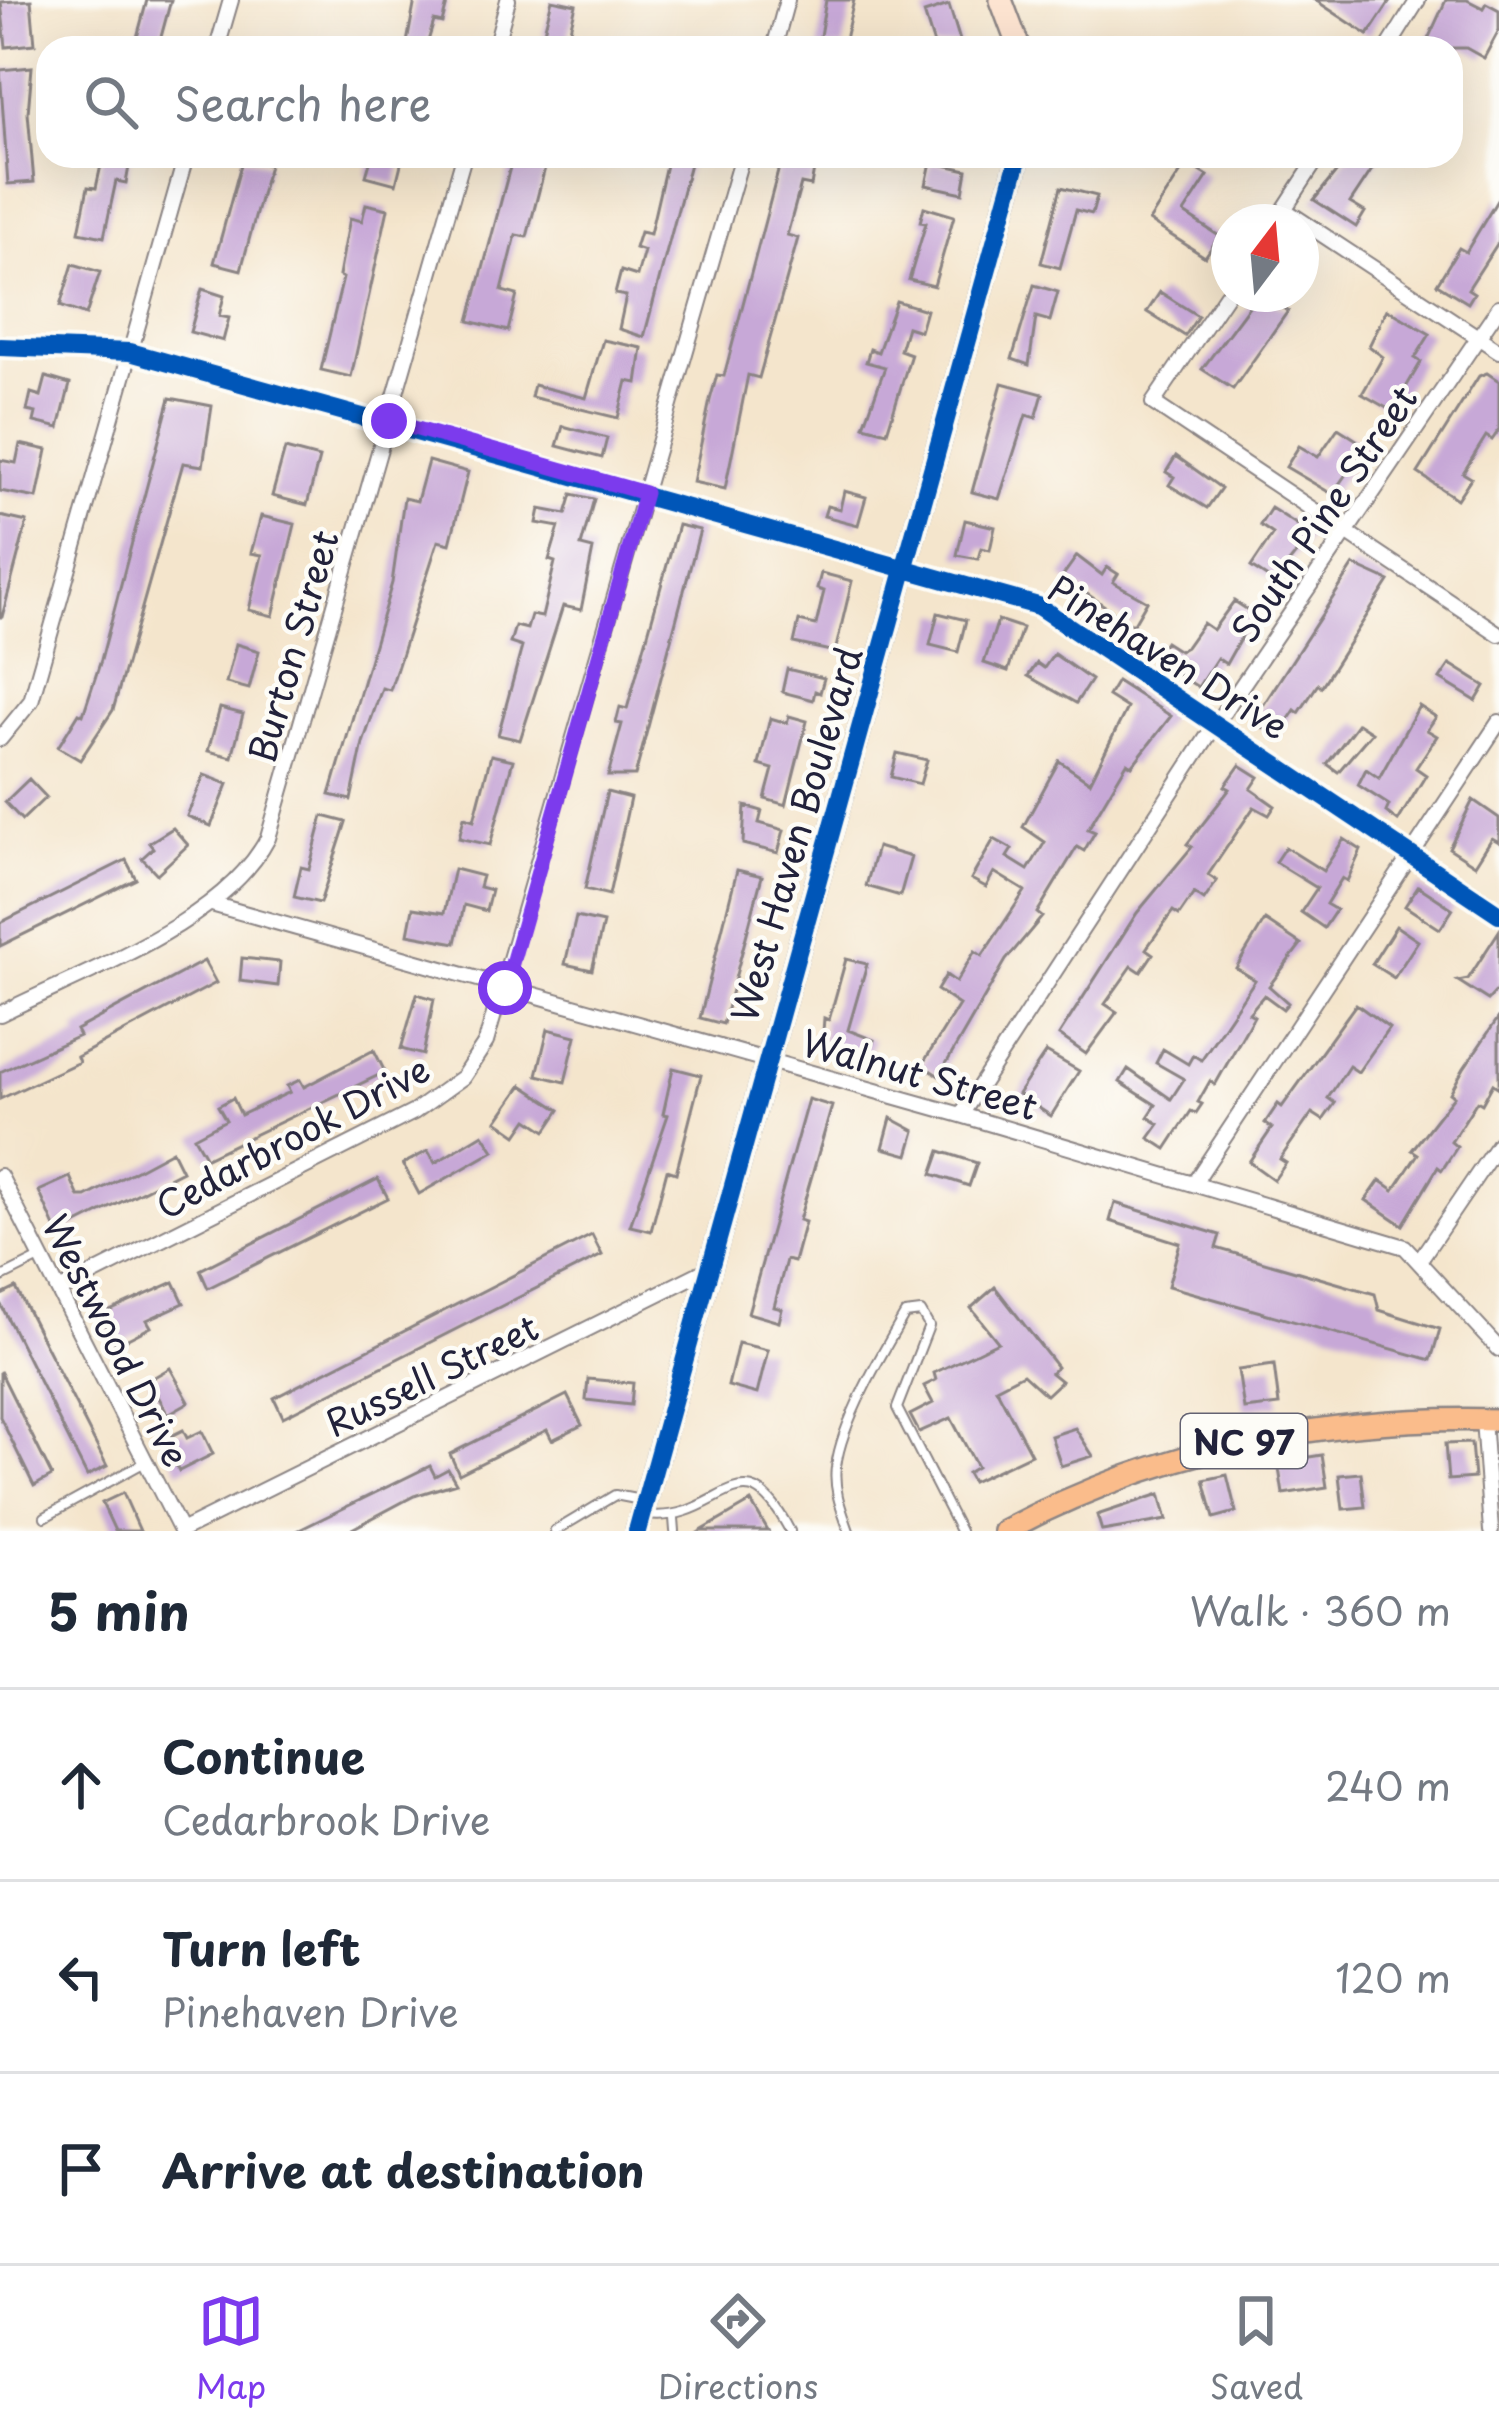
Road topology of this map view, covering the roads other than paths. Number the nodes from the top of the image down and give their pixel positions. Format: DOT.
graph roads {
  1 [pos="231,0"];
  2 [pos="508,0"];
  3 [pos="788,0"];
  4 [pos="1001,0"];
  5 [pos="1418,0"];
  6 [pos="220,36"];
  7 [pos="498,36"];
  8 [pos="778,36"];
  9 [pos="1014,36"];
  10 [pos="1396,36"];
  11 [pos="183,168"];
  12 [pos="461,168"];
  13 [pos="739,168"];
  14 [pos="1016,168"];
  15 [pos="1311,168"];
  16 [pos="1289,204"];
  17 [pos="1319,239"];
  18 [pos="1499,307"];
  19 [pos="1215,312"];
  20 [pos="1479,338"];
  21 [pos="0,347"];
  22 [pos="130,352"];
  23 [pos="1499,352"];
  24 [pos="389,421"];
  25 [pos="645,493"];
  26 [pos="1348,532"];
  27 [pos="904,567"];
  28 [pos="1499,634"];
  29 [pos="1217,722"];
  30 [pos="1499,722"];
  31 [pos="0,739"];
  32 [pos="1411,855"];
  33 [pos="214,905"];
  34 [pos="1499,914"];
  35 [pos="505,988"];
  36 [pos="0,1014"];
  37 [pos="766,1062"];
  38 [pos="962,1114"];
  39 [pos="1499,1143"];
  40 [pos="0,1176"];
  41 [pos="1194,1183"];
  42 [pos="42,1257"];
  43 [pos="1420,1258"];
  44 [pos="706,1270"];
  45 [pos="0,1278"];
  46 [pos="59,1291"];
  47 [pos="1499,1349"];
  48 [pos="1491,1419"];
  49 [pos="146,1462"];
  50 [pos="640,1515"];
  51 [pos="45,1517"];
  52 [pos="674,1518"];
  53 [pos="181,1531"];
  54 [pos="555,1531"];
  55 [pos="675,1531"];
  56 [pos="790,1531"];
  57 [pos="849,1531"];
  58 [pos="959,1531"];
  59 [pos="1004,1531"];
  60 [pos="1491,1531"];
  1 -- 6 [label="street"];
  2 -- 7 [label="street"];
  3 -- 8 [label="street"];
  4 -- 9 [label="street"];
  5 -- 10 [label="street"];
  11 -- 22 [label="street"];
  12 -- 24 [label="street, Burton Street"];
  13 -- 25 [label="street, Cedarbrook Drive"];
  14 -- 27 [label="street, West Haven Boulevard"];
  15 -- 16 [label="street"];
  17 -- 20 [label="street"];
  18 -- 20 [label="street, South Pine Street"];
  19 -- 26 [label="street"];
  20 -- 23 [label="street"];
  20 -- 26 [label="street, South Pine Street"];
  21 -- 22 [label="street, Pinehaven Drive"];
  22 -- 24 [label="street, Pinehaven Drive"];
  22 -- 31 [label="street"];
  24 -- 25 [label="street, Pinehaven Drive"];
  24 -- 33 [label="street, Burton Street"];
  25 -- 27 [label="street, Pinehaven Drive"];
  25 -- 35 [label="street, Cedarbrook Drive"];
  26 -- 28 [label="street"];
  26 -- 29 [label="street, South Pine Street"];
  27 -- 29 [label="street, Pinehaven Drive"];
  27 -- 37 [label="street, West Haven Boulevard"];
  29 -- 32 [label="street, Pinehaven Drive"];
  29 -- 38 [label="street, South Pine Street"];
  30 -- 32 [label="street"];
  32 -- 34 [label="street, Pinehaven Drive"];
  32 -- 41 [label="street"];
  33 -- 35 [label="street, Walnut Street"];
  33 -- 36 [label="street, Burton Street"];
  35 -- 37 [label="street, Walnut Street"];
  35 -- 46 [label="street, Cedarbrook Drive"];
  37 -- 38 [label="street, Walnut Street"];
  37 -- 44 [label="street, West Haven Boulevard"];
  38 -- 41 [label="street, Walnut Street"];
  39 -- 43 [label="street"];
  40 -- 42 [label="street, Westwood Drive"];
  41 -- 43 [label="street, Walnut Street"];
  42 -- 45 [label="lane"];
  42 -- 46 [label="street, Westwood Drive"];
  43 -- 47 [label="street, Walnut Street"];
  44 -- 50 [label="street, West Haven Boulevard"];
  44 -- 53 [label="street, Russell Street"];
  46 -- 49 [label="street, Westwood Drive"];
  48 -- 59 [label="main road, NC 97"];
  48 -- 60 [label="street"];
  49 -- 51 [label="lane"];
  49 -- 53 [label="street, Westwood Drive"];
  50 -- 52 [label="lane"];
  50 -- 54 [label="lane"];
  52 -- 55 [label="lane"];
  52 -- 56 [label="lane"];
  57 -- 58 [label="lane"];
}
